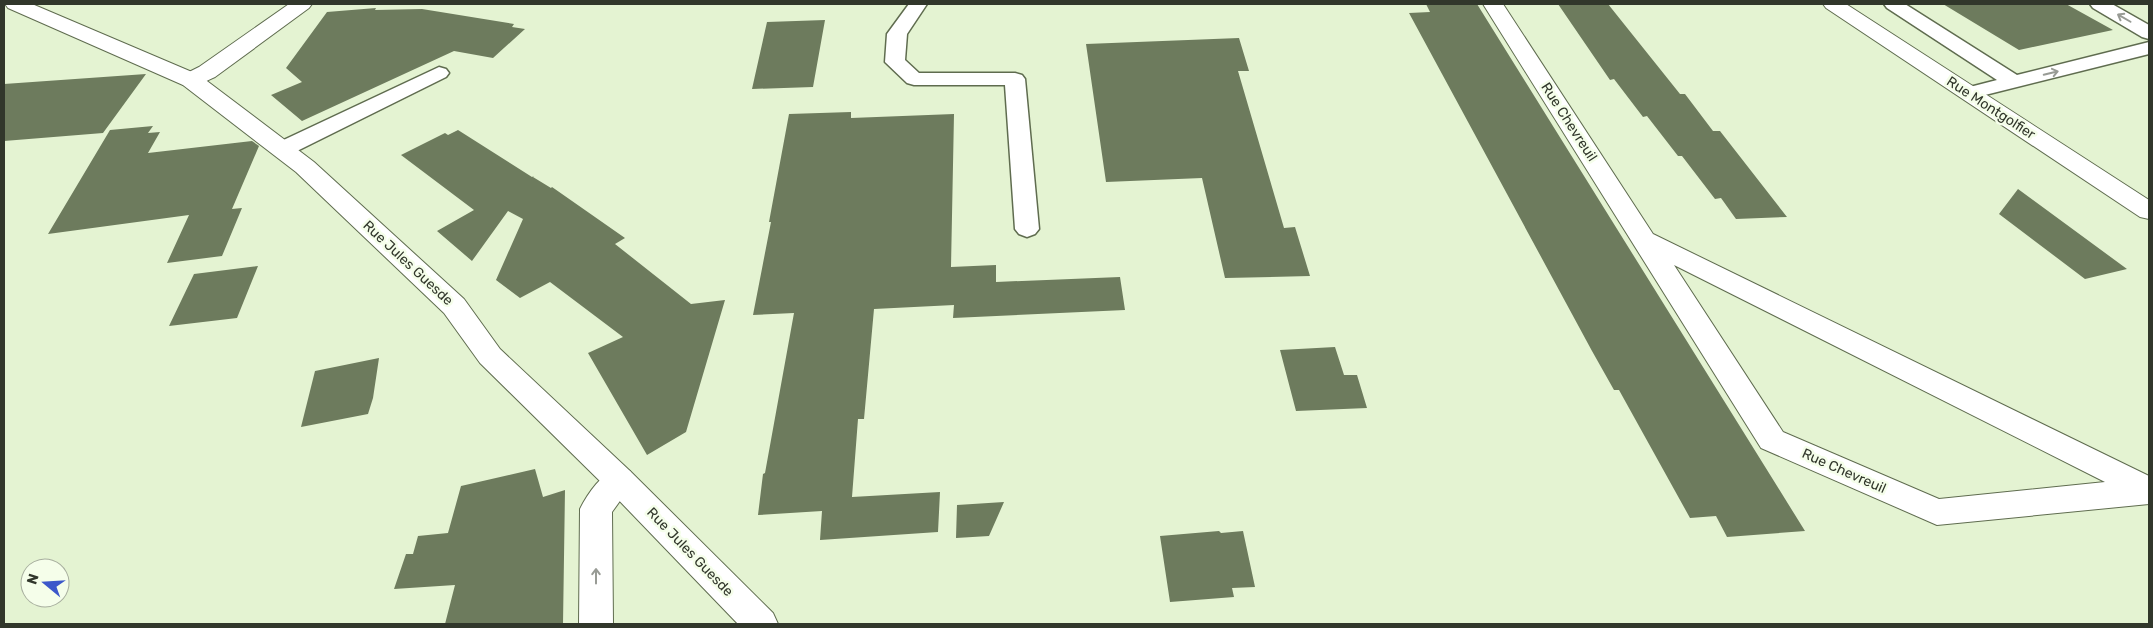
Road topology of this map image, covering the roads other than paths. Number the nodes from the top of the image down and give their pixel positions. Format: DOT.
graph roads {
  1 [pos="15,4"];
  2 [pos="302,4"];
  3 [pos="918,4"];
  4 [pos="1493,4"];
  5 [pos="1833,4"];
  6 [pos="1893,4"];
  7 [pos="2099,4"];
  8 [pos="2149,33"];
  9 [pos="2149,48"];
  10 [pos="439,73"];
  11 [pos="191,80"];
  12 [pos="2014,82"];
  13 [pos="1969,93"];
  14 [pos="283,150"];
  15 [pos="2149,211"];
  16 [pos="1027,229"];
  17 [pos="1645,240"];
  18 [pos="619,480"];
  19 [pos="2149,491"];
  20 [pos="596,624"];
  21 [pos="761,624"];
  1 -- 11 [label="street, Rue Jules Guesde"];
  2 -- 11 [label="street"];
  3 -- 16 [label="lane"];
  4 -- 17 [label="street, Rue Chevreuil"];
  5 -- 13 [label="street, Rue Montgolfier"];
  6 -- 12 [label="lane"];
  8 -- 7 [label="lane, one-way"];
  12 -- 9 [label="lane, one-way"];
  10 -- 14 [label="lane"];
  11 -- 14 [label="street, Rue Jules Guesde"];
  12 -- 13 [label="lane"];
  13 -- 15 [label="street, Rue Montgolfier"];
  14 -- 18 [label="street, Rue Jules Guesde"];
  17 -- 19 [label="street, Rue Chevreuil"];
  17 -- 19 [label="street, Rue Chevreuil"];
  20 -- 18 [label="street, one-way"];
  18 -- 21 [label="street, Rue Jules Guesde"];
}
